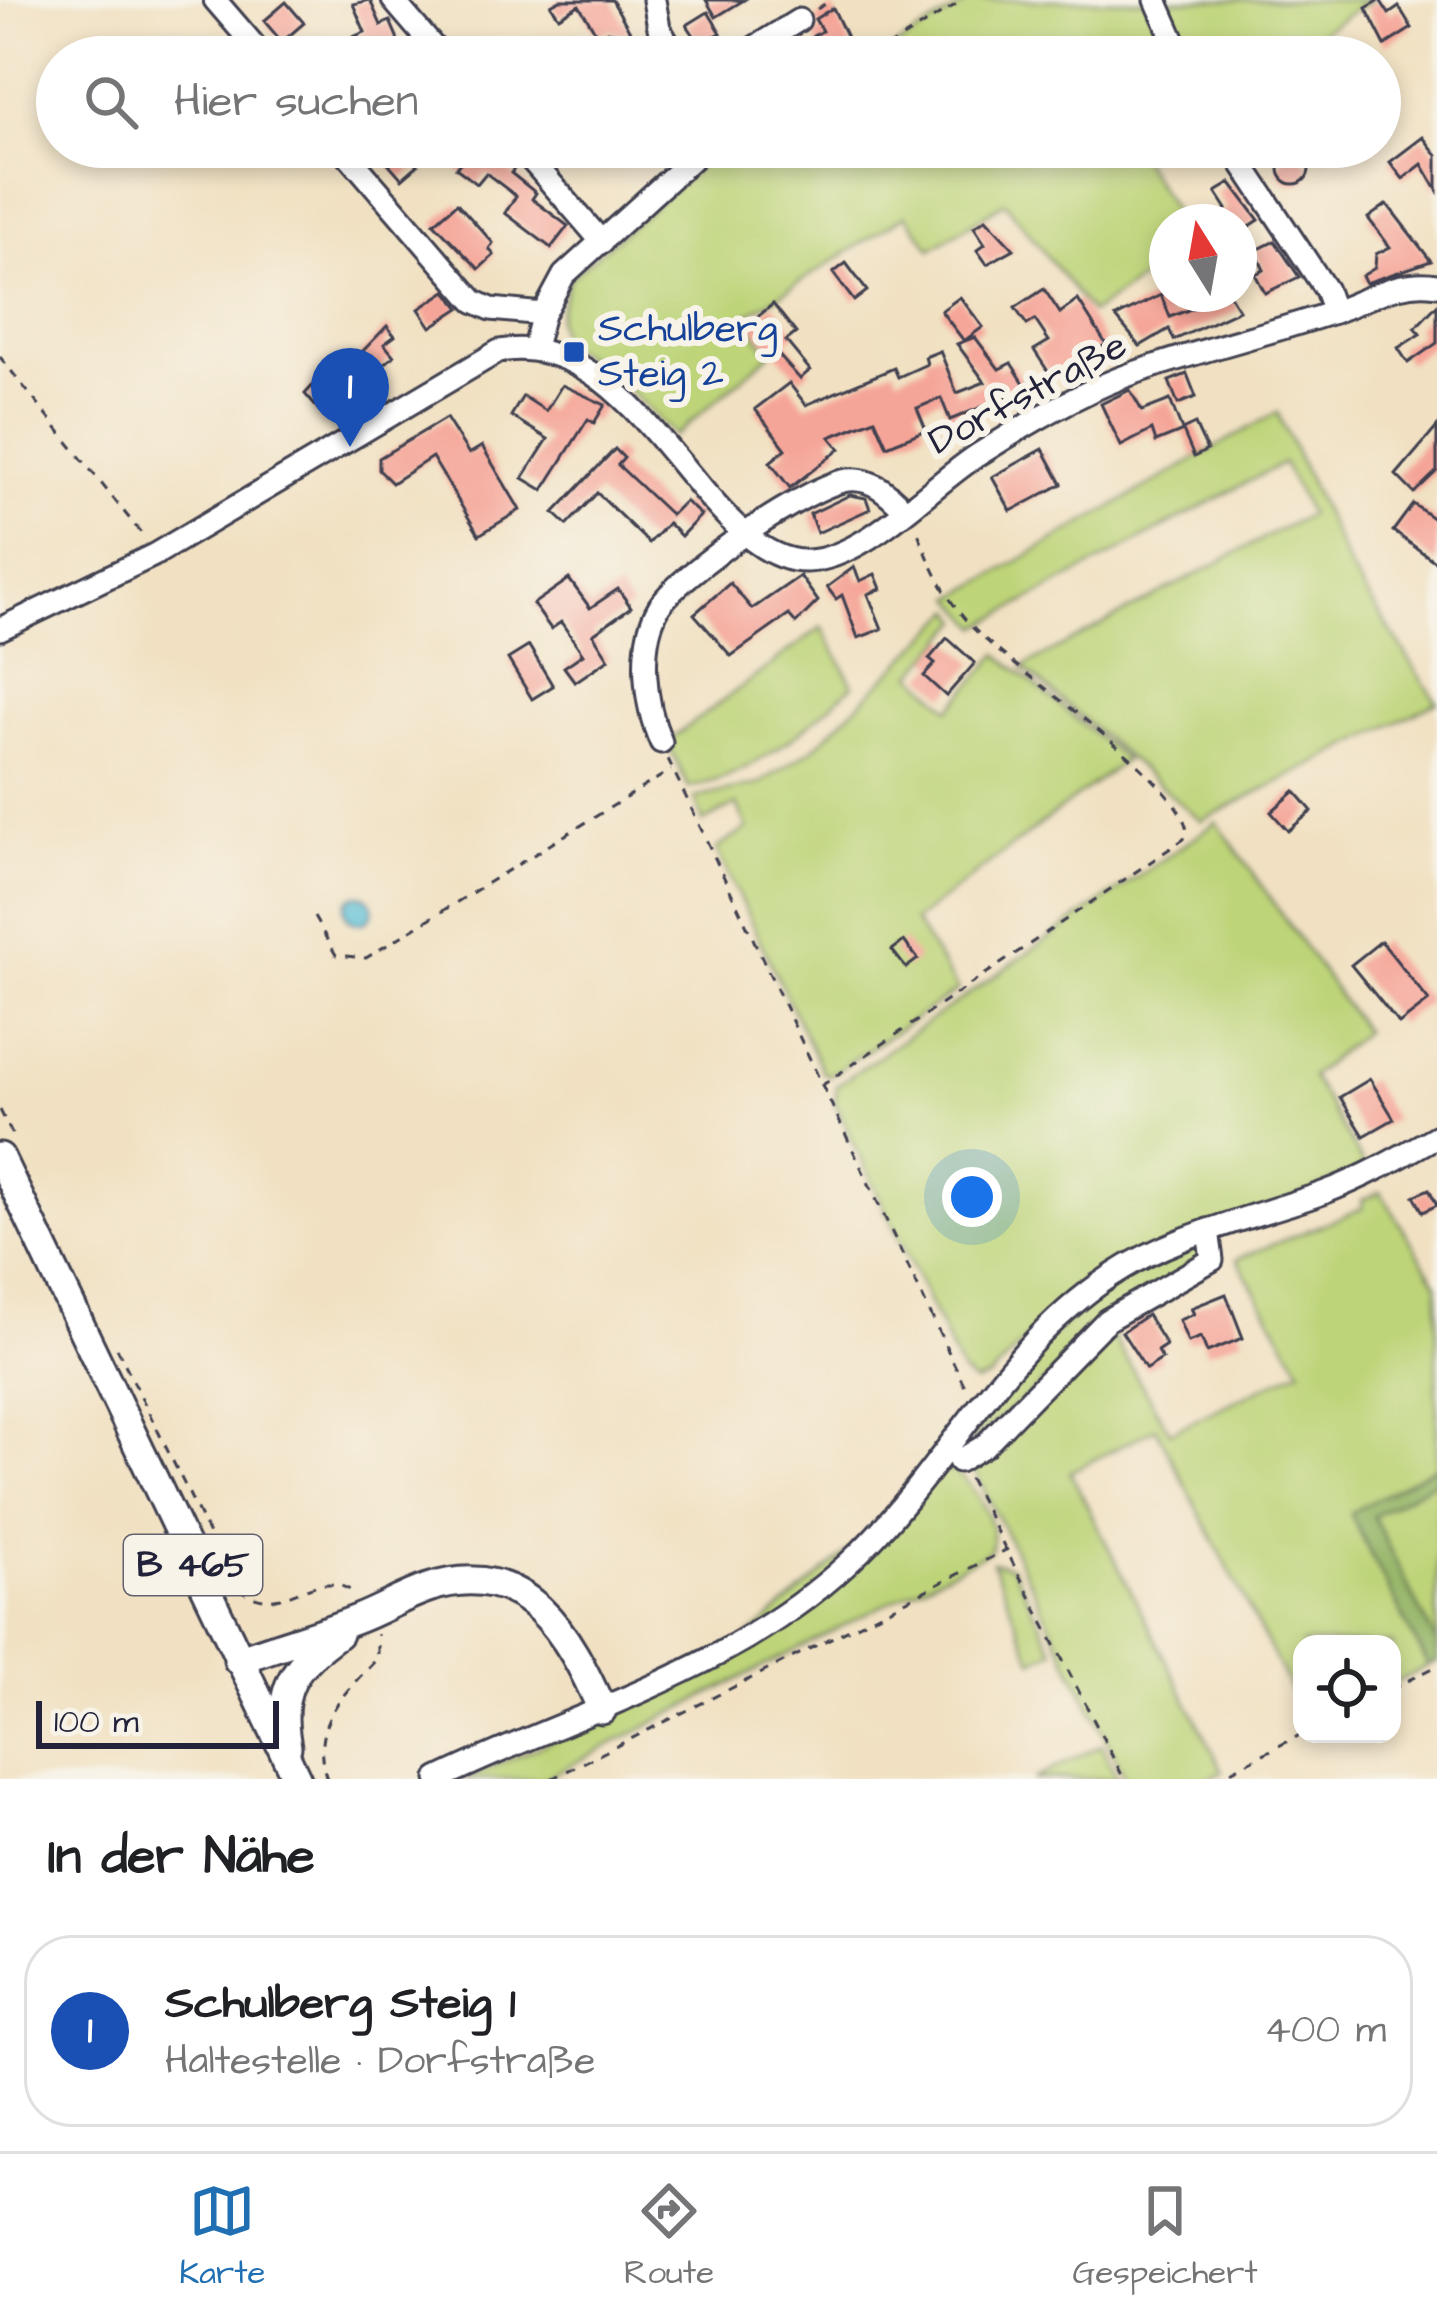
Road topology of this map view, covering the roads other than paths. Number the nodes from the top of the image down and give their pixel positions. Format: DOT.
graph roads {
  1 [pos="214,0"];
  2 [pos="393,0"];
  3 [pos="654,0"];
  4 [pos="1156,0"];
  5 [pos="799,20"];
  6 [pos="246,36"];
  7 [pos="424,36"];
  8 [pos="664,36"];
  9 [pos="773,36"];
  10 [pos="1172,36"];
  11 [pos="359,168"];
  12 [pos="538,168"];
  13 [pos="682,168"];
  14 [pos="1245,168"];
  15 [pos="602,242"];
  16 [pos="1437,285"];
  17 [pos="1334,312"];
  18 [pos="543,314"];
  19 [pos="534,347"];
  20 [pos="904,508"];
  21 [pos="744,533"];
  22 [pos="0,629"];
  23 [pos="661,742"];
  24 [pos="1437,1136"];
  25 [pos="10,1155"];
  26 [pos="1208,1230"];
  27 [pos="959,1461"];
  28 [pos="365,1616"];
  29 [pos="298,1663"];
  30 [pos="243,1670"];
  31 [pos="602,1710"];
  32 [pos="293,1771"];
  33 [pos="438,1779"];
  1 -- 6 [label="street"];
  2 -- 7 [label="street"];
  3 -- 8 [label="street"];
  4 -- 10 [label="street"];
  5 -- 9 [label="street"];
  11 -- 18 [label="street"];
  12 -- 15 [label="street"];
  13 -- 15 [label="street"];
  14 -- 17 [label="street"];
  15 -- 18 [label="street"];
  16 -- 17 [label="street, Dorfstraße"];
  17 -- 20 [label="street, Dorfstraße"];
  18 -- 19 [label="street"];
  19 -- 21 [label="street, Dorfstraße"];
  19 -- 22 [label="street"];
  20 -- 21 [label="street"];
  20 -- 21 [label="street, Dorfstraße"];
  21 -- 23 [label="street"];
  24 -- 26 [label="street"];
  25 -- 30 [label="main road, B 465"];
  26 -- 27 [label="street"];
  26 -- 31 [label="street"];
  28 -- 29 [label="main road"];
  28 -- 30 [label="main road"];
  28 -- 31 [label="main road"];
  29 -- 30 [label="main road"];
  29 -- 32 [label="main road"];
  30 -- 32 [label="main road, B 465"];
  31 -- 33 [label="street"];
}
